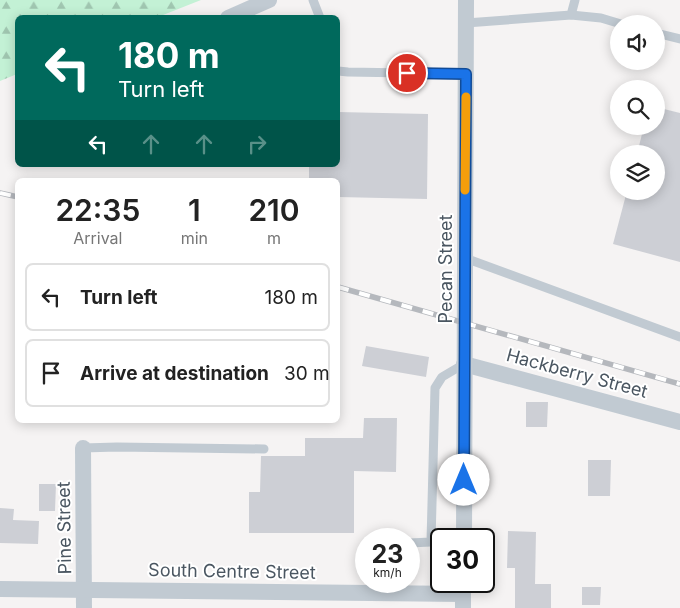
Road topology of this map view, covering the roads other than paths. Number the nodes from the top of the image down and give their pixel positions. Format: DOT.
graph roads {
  1 [pos="269,0"];
  2 [pos="313,0"];
  3 [pos="466,0"];
  4 [pos="575,0"];
  5 [pos="235,15"];
  6 [pos="319,15"];
  7 [pos="571,15"];
  8 [pos="610,21"];
  9 [pos="466,23"];
  10 [pos="665,35"];
  11 [pos="680,39"];
  12 [pos="340,71"];
  13 [pos="466,74"];
  14 [pos="465,258"];
  15 [pos="680,337"];
  16 [pos="464,364"];
  17 [pos="680,422"];
  18 [pos="83,448"];
  19 [pos="264,449"];
  20 [pos="464,528"];
  21 [pos="420,542"];
  22 [pos="355,587"];
  23 [pos="0,589"];
  24 [pos="85,590"];
  25 [pos="420,591"];
  26 [pos="463,594"];
  27 [pos="84,608"];
  1 -- 5 [label="street"];
  2 -- 6 [label="lane"];
  3 -- 9 [label="street, Pecan Street"];
  4 -- 7 [label="lane"];
  7 -- 8 [label="lane"];
  7 -- 9 [label="lane"];
  9 -- 13 [label="street, Pecan Street"];
  10 -- 11 [label="lane"];
  12 -- 13 [label="lane"];
  13 -- 14 [label="street, Pecan Street"];
  14 -- 15 [label="lane"];
  14 -- 16 [label="street, Pecan Street"];
  16 -- 17 [label="street, Hackberry Street"];
  16 -- 20 [label="street, Pecan Street"];
  16 -- 21 [label="lane"];
  18 -- 19 [label="lane"];
  18 -- 24 [label="street, Pine Street"];
  22 -- 24 [label="street, South Centre Street"];
  23 -- 24 [label="street, South Centre Street"];
  24 -- 27 [label="street, Pine Street"];
  25 -- 26 [label="street, South Centre Street"];
}
